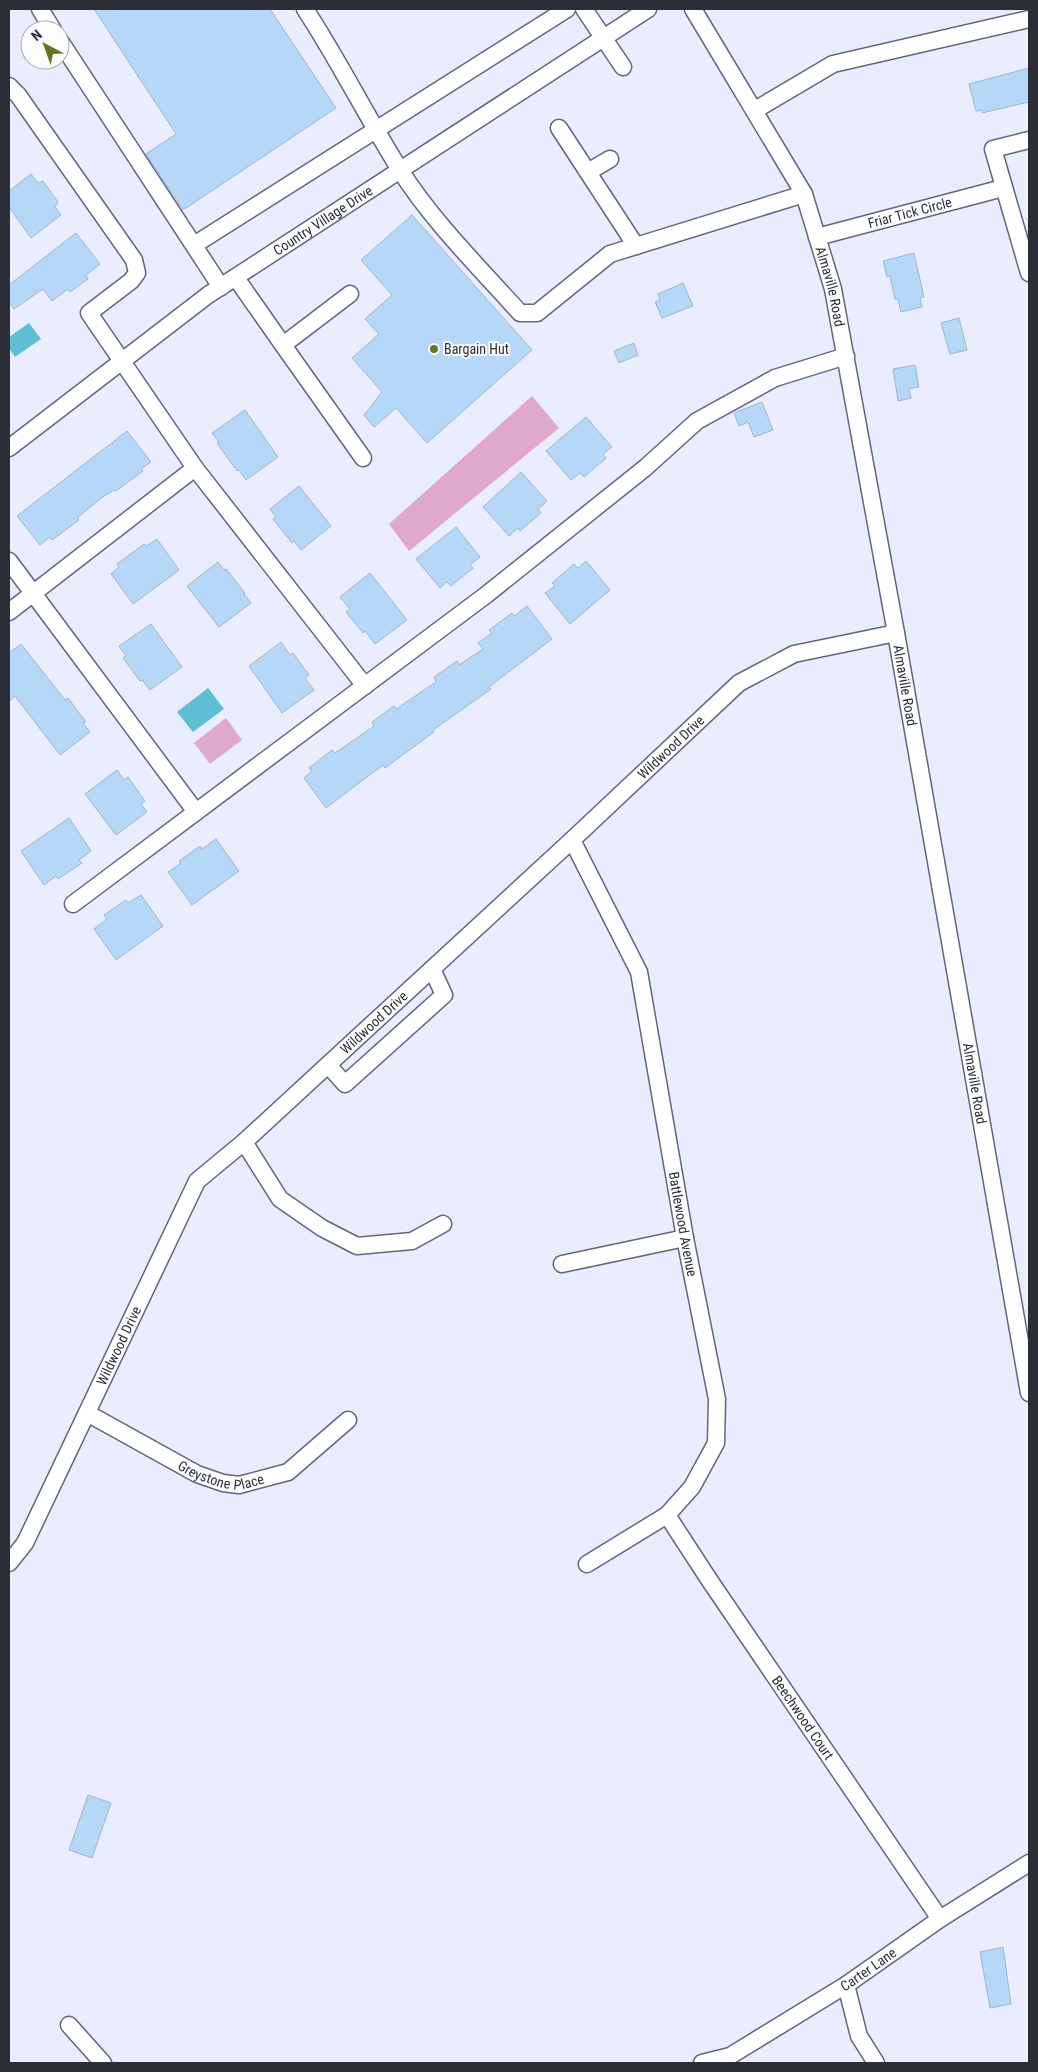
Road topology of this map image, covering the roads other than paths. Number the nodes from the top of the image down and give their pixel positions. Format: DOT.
graph roads {
  1 [pos="40,9"];
  2 [pos="305,9"];
  3 [pos="567,9"];
  4 [pos="584,9"];
  5 [pos="648,9"];
  6 [pos="692,9"];
  7 [pos="47,20"];
  8 [pos="1029,20"];
  9 [pos="603,38"];
  10 [pos="70,56"];
  11 [pos="623,68"];
  12 [pos="9,86"];
  13 [pos="755,110"];
  14 [pos="559,128"];
  15 [pos="377,130"];
  16 [pos="1029,140"];
  17 [pos="610,159"];
  18 [pos="400,170"];
  19 [pos="588,172"];
  20 [pos="1003,188"];
  21 [pos="804,194"];
  22 [pos="817,237"];
  23 [pos="194,245"];
  24 [pos="636,246"];
  25 [pos="1029,273"];
  26 [pos="236,278"];
  27 [pos="222,287"];
  28 [pos="350,294"];
  29 [pos="284,345"];
  30 [pos="846,356"];
  31 [pos="121,362"];
  32 [pos="9,448"];
  33 [pos="363,458"];
  34 [pos="195,468"];
  35 [pos="9,561"];
  36 [pos="32,593"];
  37 [pos="9,612"];
  38 [pos="896,633"];
  39 [pos="365,686"];
  40 [pos="196,812"];
  41 [pos="572,840"];
  42 [pos="73,904"];
  43 [pos="432,969"];
  44 [pos="328,1065"];
  45 [pos="244,1142"];
  46 [pos="442,1224"];
  47 [pos="686,1238"];
  48 [pos="562,1264"];
  49 [pos="1029,1393"];
  50 [pos="87,1413"];
  51 [pos="348,1420"];
  52 [pos="667,1515"];
  53 [pos="9,1563"];
  54 [pos="587,1564"];
  55 [pos="1029,1863"];
  56 [pos="940,1919"];
  57 [pos="846,1985"];
  58 [pos="69,2025"];
  59 [pos="103,2063"];
  60 [pos="702,2063"];
  61 [pos="876,2063"];
  1 -- 7 [label="street"];
  2 -- 15 [label="street"];
  3 -- 15 [label="street"];
  4 -- 9 [label="street"];
  5 -- 9 [label="street, Country Village Drive"];
  6 -- 13 [label="street, Almaville Road"];
  8 -- 13 [label="street"];
  9 -- 11 [label="street"];
  9 -- 18 [label="street, Country Village Drive"];
  10 -- 23 [label="street"];
  12 -- 31 [label="street"];
  13 -- 21 [label="street, Almaville Road"];
  14 -- 19 [label="street"];
  15 -- 18 [label="street"];
  15 -- 23 [label="street"];
  16 -- 20 [label="street"];
  17 -- 19 [label="street"];
  18 -- 24 [label="street"];
  18 -- 26 [label="street, Country Village Drive"];
  19 -- 24 [label="street"];
  20 -- 22 [label="street, Friar Tick Circle"];
  20 -- 25 [label="street"];
  21 -- 22 [label="street, Almaville Road"];
  21 -- 24 [label="street"];
  22 -- 30 [label="street, Almaville Road"];
  23 -- 27 [label="street"];
  26 -- 27 [label="street, Country Village Drive"];
  26 -- 29 [label="street"];
  27 -- 31 [label="street, Country Village Drive"];
  28 -- 29 [label="street"];
  29 -- 33 [label="street"];
  30 -- 38 [label="street, Almaville Road"];
  30 -- 39 [label="street"];
  31 -- 32 [label="street, Country Village Drive"];
  31 -- 34 [label="street"];
  34 -- 36 [label="street"];
  34 -- 39 [label="street"];
  35 -- 36 [label="street"];
  36 -- 37 [label="street"];
  36 -- 40 [label="street"];
  38 -- 41 [label="street, Wildwood Drive"];
  38 -- 49 [label="street, Almaville Road"];
  39 -- 40 [label="street"];
  40 -- 42 [label="street"];
  41 -- 43 [label="street, Wildwood Drive"];
  41 -- 47 [label="street, Battlewood Avenue"];
  43 -- 44 [label="street, Wildwood Drive"];
  43 -- 44 [label="street"];
  44 -- 45 [label="street, Wildwood Drive"];
  45 -- 46 [label="street"];
  45 -- 50 [label="street, Wildwood Drive"];
  47 -- 48 [label="street"];
  47 -- 52 [label="street, Battlewood Avenue"];
  50 -- 51 [label="street, Greystone Place"];
  50 -- 53 [label="street, Wildwood Drive"];
  52 -- 54 [label="street, Battlewood Avenue"];
  52 -- 56 [label="street, Beechwood Court"];
  55 -- 56 [label="street, Carter Lane"];
  56 -- 57 [label="street, Carter Lane"];
  57 -- 60 [label="street, Carter Lane"];
  57 -- 61 [label="street"];
  58 -- 59 [label="street"];
}
